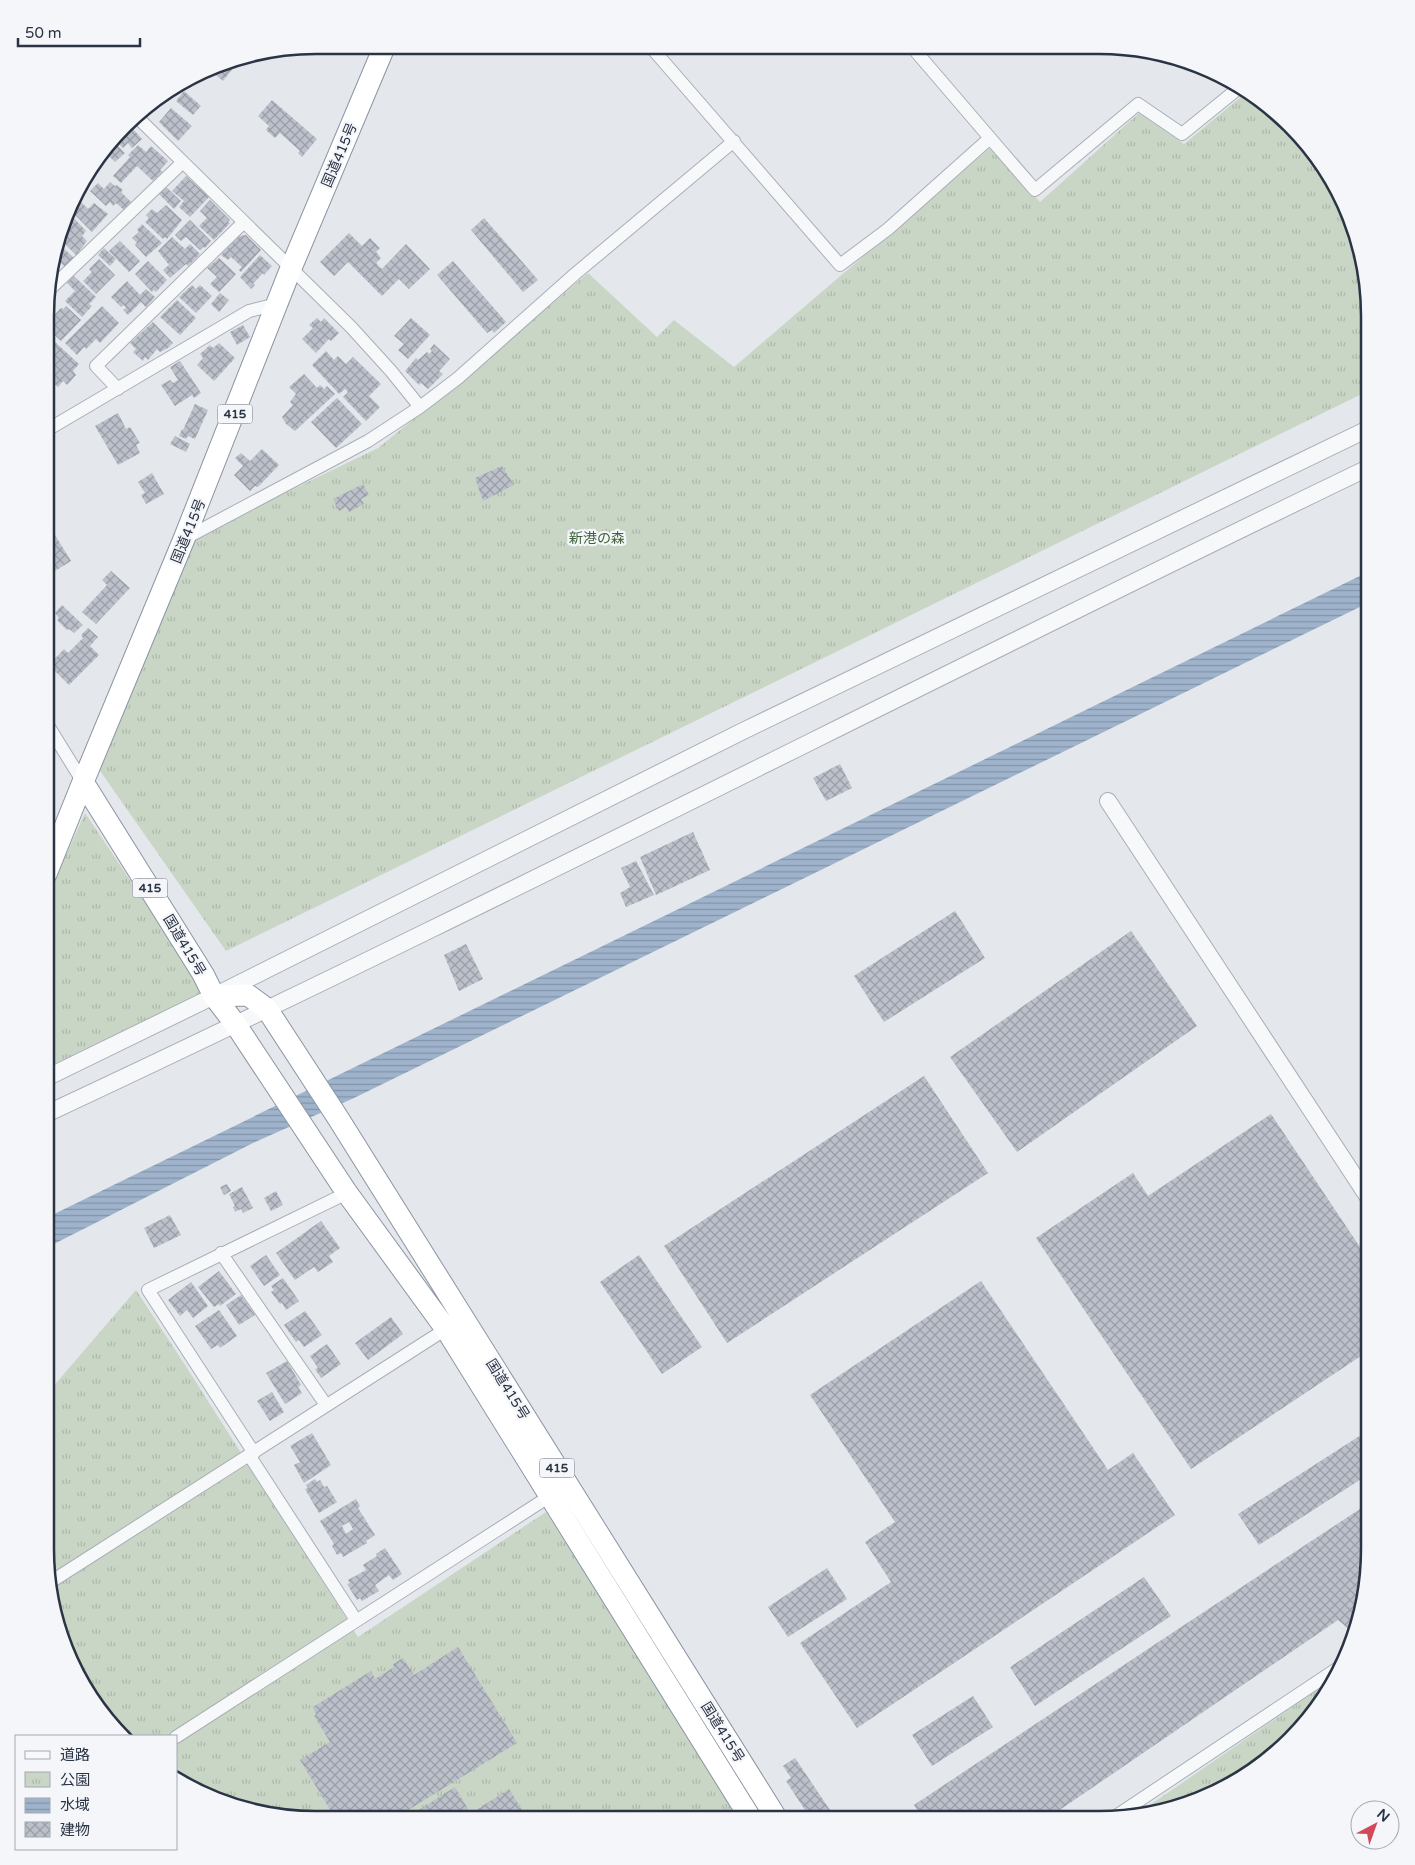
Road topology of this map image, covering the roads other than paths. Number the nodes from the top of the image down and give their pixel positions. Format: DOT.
graph roads {
  1 [pos="380,54"];
  2 [pos="657,54"];
  3 [pos="918,54"];
  4 [pos="1234,92"];
  5 [pos="141,121"];
  6 [pos="990,138"];
  7 [pos="734,141"];
  8 [pos="183,162"];
  9 [pos="244,222"];
  10 [pos="291,268"];
  11 [pos="56,284"];
  12 [pos="278,304"];
  13 [pos="118,389"];
  14 [pos="420,407"];
  15 [pos="54,426"];
  16 [pos="1361,432"];
  17 [pos="1361,471"];
  18 [pos="184,539"];
  19 [pos="54,737"];
  20 [pos="83,782"];
  21 [pos="1108,801"];
  22 [pos="54,854"];
  23 [pos="214,996"];
  24 [pos="267,1010"];
  25 [pos="236,1025"];
  26 [pos="54,1074"];
  27 [pos="54,1110"];
  28 [pos="1361,1186"];
  29 [pos="347,1193"];
  30 [pos="221,1253"];
  31 [pos="446,1329"];
  32 [pos="326,1405"];
  33 [pos="252,1454"];
  34 [pos="550,1496"];
  35 [pos="55,1579"];
  36 [pos="356,1620"];
  37 [pos="1329,1674"];
  38 [pos="178,1736"];
  39 [pos="1125,1810"];
  40 [pos="746,1811"];
  41 [pos="772,1811"];
  1 -- 10 [label="highway, 国道415号 / 415"];
  2 -- 7 [label="street"];
  3 -- 6 [label="street"];
  4 -- 6 [label="street"];
  5 -- 8 [label="street"];
  6 -- 7 [label="street"];
  7 -- 14 [label="street"];
  8 -- 9 [label="street"];
  8 -- 11 [label="street"];
  9 -- 10 [label="street"];
  9 -- 13 [label="street"];
  10 -- 12 [label="highway, 国道415号 / 415"];
  10 -- 14 [label="street"];
  12 -- 13 [label="street"];
  12 -- 18 [label="highway, 国道415号 / 415"];
  13 -- 15 [label="street"];
  14 -- 18 [label="street"];
  16 -- 23 [label="street"];
  17 -- 24 [label="street"];
  18 -- 20 [label="highway, 国道415号 / 415"];
  19 -- 20 [label="street"];
  20 -- 22 [label="highway"];
  20 -- 23 [label="highway, 国道415号 / 415"];
  21 -- 28 [label="street"];
  23 -- 24 [label="highway, 国道415号 / 415"];
  23 -- 25 [label="highway, 国道415号 / 415"];
  23 -- 26 [label="street"];
  24 -- 25 [label="street"];
  24 -- 41 [label="highway, 国道415号 / 415"];
  25 -- 27 [label="street"];
  25 -- 29 [label="highway, 国道415号 / 415"];
  29 -- 30 [label="street"];
  29 -- 31 [label="highway, 国道415号 / 415"];
  30 -- 32 [label="street"];
  30 -- 33 [label="street"];
  31 -- 32 [label="street"];
  31 -- 34 [label="highway, 国道415号 / 415"];
  32 -- 33 [label="street"];
  33 -- 35 [label="street"];
  33 -- 36 [label="street"];
  34 -- 36 [label="street"];
  34 -- 40 [label="highway, 国道415号 / 415"];
  36 -- 38 [label="street"];
  37 -- 39 [label="street"];
}
